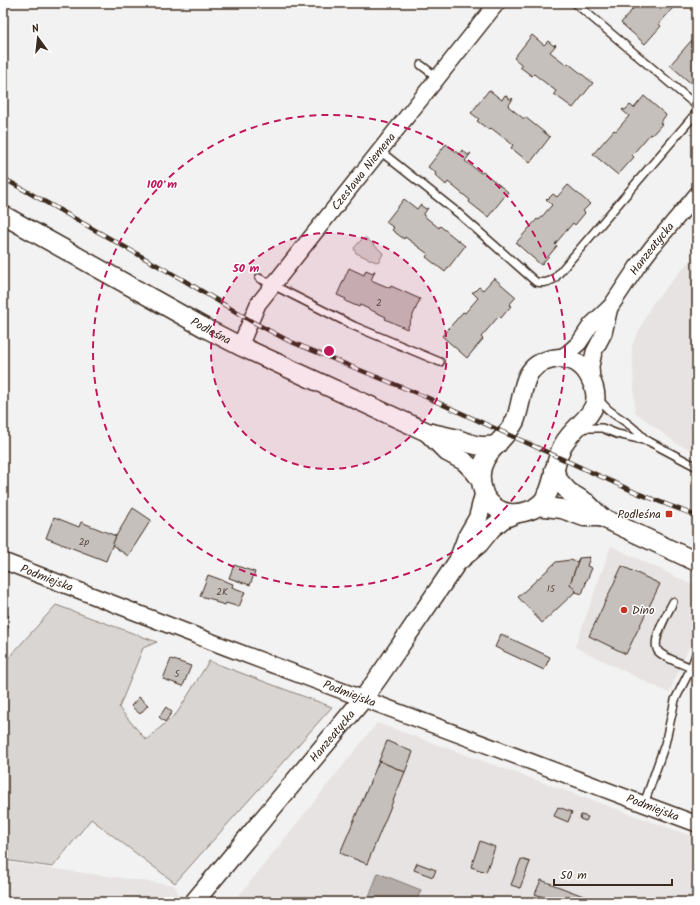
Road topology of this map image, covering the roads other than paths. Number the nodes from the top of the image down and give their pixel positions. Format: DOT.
graph roads {
  1 [pos="496,3"];
  2 [pos="575,3"];
  3 [pos="421,65"];
  4 [pos="438,78"];
  5 [pos="697,106"];
  6 [pos="697,112"];
  7 [pos="380,151"];
  8 [pos="697,194"];
  9 [pos="3,214"];
  10 [pos="259,278"];
  11 [pos="274,285"];
  12 [pos="611,306"];
  13 [pos="240,346"];
  14 [pos="560,358"];
  15 [pos="440,362"];
  16 [pos="593,386"];
  17 [pos="426,432"];
  18 [pos="572,432"];
  19 [pos="648,442"];
  20 [pos="497,445"];
  21 [pos="697,467"];
  22 [pos="554,470"];
  23 [pos="482,488"];
  24 [pos="537,506"];
  25 [pos="518,513"];
  26 [pos="601,517"];
  27 [pos="3,562"];
  28 [pos="458,562"];
  29 [pos="697,562"];
  30 [pos="673,602"];
  31 [pos="697,652"];
  32 [pos="691,668"];
  33 [pos="363,699"];
  34 [pos="644,804"];
  35 [pos="697,824"];
  36 [pos="194,902"];
  1 -- 4 [label="street, Czesława Niemena"];
  2 -- 5 [label="lane"];
  3 -- 4 [label="lane"];
  4 -- 7 [label="street, Czesława Niemena"];
  6 -- 7 [label="lane"];
  7 -- 11 [label="street, Czesława Niemena"];
  8 -- 12 [label="street, Hanzeatycka"];
  9 -- 13 [label="street, Podleśna"];
  10 -- 11 [label="lane"];
  11 -- 13 [label="street, Czesława Niemena"];
  11 -- 15 [label="lane"];
  12 -- 14 [label="street, Hanzeatycka"];
  12 -- 16 [label="street, Hanzeatycka"];
  13 -- 17 [label="street, Podleśna"];
  14 -- 16 [label="street"];
  14 -- 20 [label="street, Hanzeatycka"];
  16 -- 18 [label="street"];
  16 -- 19 [label="lane"];
  17 -- 20 [label="street, Podleśna"];
  17 -- 23 [label="street, Podleśna"];
  18 -- 19 [label="lane"];
  18 -- 22 [label="street"];
  19 -- 21 [label="lane"];
  20 -- 23 [label="street, Hanzeatycka"];
  22 -- 24 [label="street"];
  22 -- 26 [label="street"];
  23 -- 25 [label="street, Podleśna"];
  23 -- 28 [label="street, Hanzeatycka"];
  24 -- 25 [label="street, Hanzeatycka"];
  24 -- 26 [label="street"];
  25 -- 28 [label="street, Hanzeatycka"];
  26 -- 29 [label="street"];
  27 -- 33 [label="street, Podmiejska"];
  28 -- 33 [label="street, Hanzeatycka"];
  30 -- 32 [label="lane"];
  31 -- 32 [label="lane"];
  32 -- 34 [label="lane"];
  33 -- 34 [label="street, Podmiejska"];
  33 -- 36 [label="street, Hanzeatycka"];
  34 -- 35 [label="street, Podmiejska"];
}
